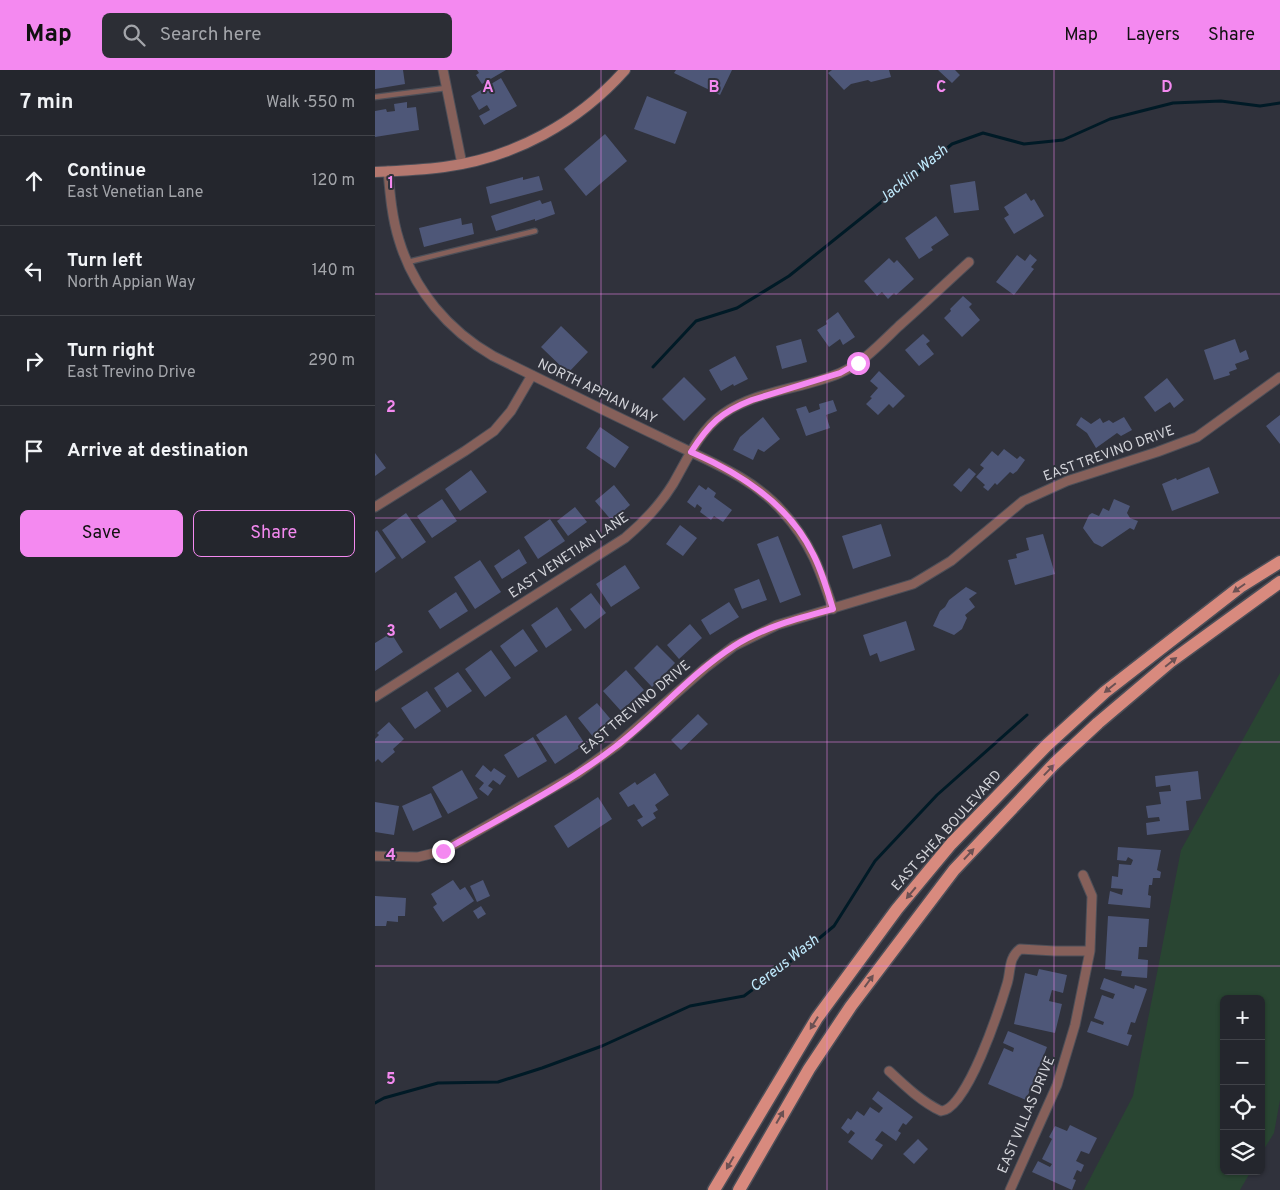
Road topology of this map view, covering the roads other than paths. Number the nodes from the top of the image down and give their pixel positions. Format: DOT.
graph roads {
  1 [pos="443,70"];
  2 [pos="625,70"];
  3 [pos="446,88"];
  4 [pos="375,97"];
  5 [pos="462,164"];
  6 [pos="388,171"];
  7 [pos="375,172"];
  8 [pos="535,231"];
  9 [pos="407,262"];
  10 [pos="969,262"];
  11 [pos="532,376"];
  12 [pos="1280,377"];
  13 [pos="691,452"];
  14 [pos="375,507"];
  15 [pos="1280,562"];
  16 [pos="1280,582"];
  17 [pos="833,609"];
  18 [pos="375,697"];
  19 [pos="1001,791"];
  20 [pos="1015,804"];
  21 [pos="375,856"];
  22 [pos="1083,875"];
  23 [pos="1090,951"];
  24 [pos="889,1071"];
  25 [pos="714,1190"];
  26 [pos="739,1190"];
  27 [pos="1010,1190"];
  1 -- 3 [label="street"];
  2 -- 5 [label="street"];
  3 -- 4 [label="lane"];
  3 -- 5 [label="street"];
  5 -- 6 [label="street"];
  6 -- 7 [label="street"];
  6 -- 9 [label="street, NORTH APPIAN WAY"];
  8 -- 9 [label="lane"];
  9 -- 11 [label="street, NORTH APPIAN WAY"];
  10 -- 13 [label="street, EAST VENETIAN LANE"];
  11 -- 13 [label="street, NORTH APPIAN WAY"];
  11 -- 14 [label="street"];
  12 -- 17 [label="street, EAST TREVINO DRIVE"];
  13 -- 17 [label="street, NORTH APPIAN WAY"];
  13 -- 18 [label="street, EAST VENETIAN LANE"];
  15 -- 19 [label="main road, EAST SHEA BOULEVARD, one-way"];
  20 -- 16 [label="main road, one-way"];
  17 -- 21 [label="street, EAST TREVINO DRIVE"];
  19 -- 20 [label="main road"];
  19 -- 25 [label="main road, EAST SHEA BOULEVARD, one-way"];
  26 -- 20 [label="main road, one-way"];
  22 -- 23 [label="street, EAST VILLAS DRIVE"];
  23 -- 24 [label="street"];
  23 -- 27 [label="street, EAST VILLAS DRIVE"];
}
